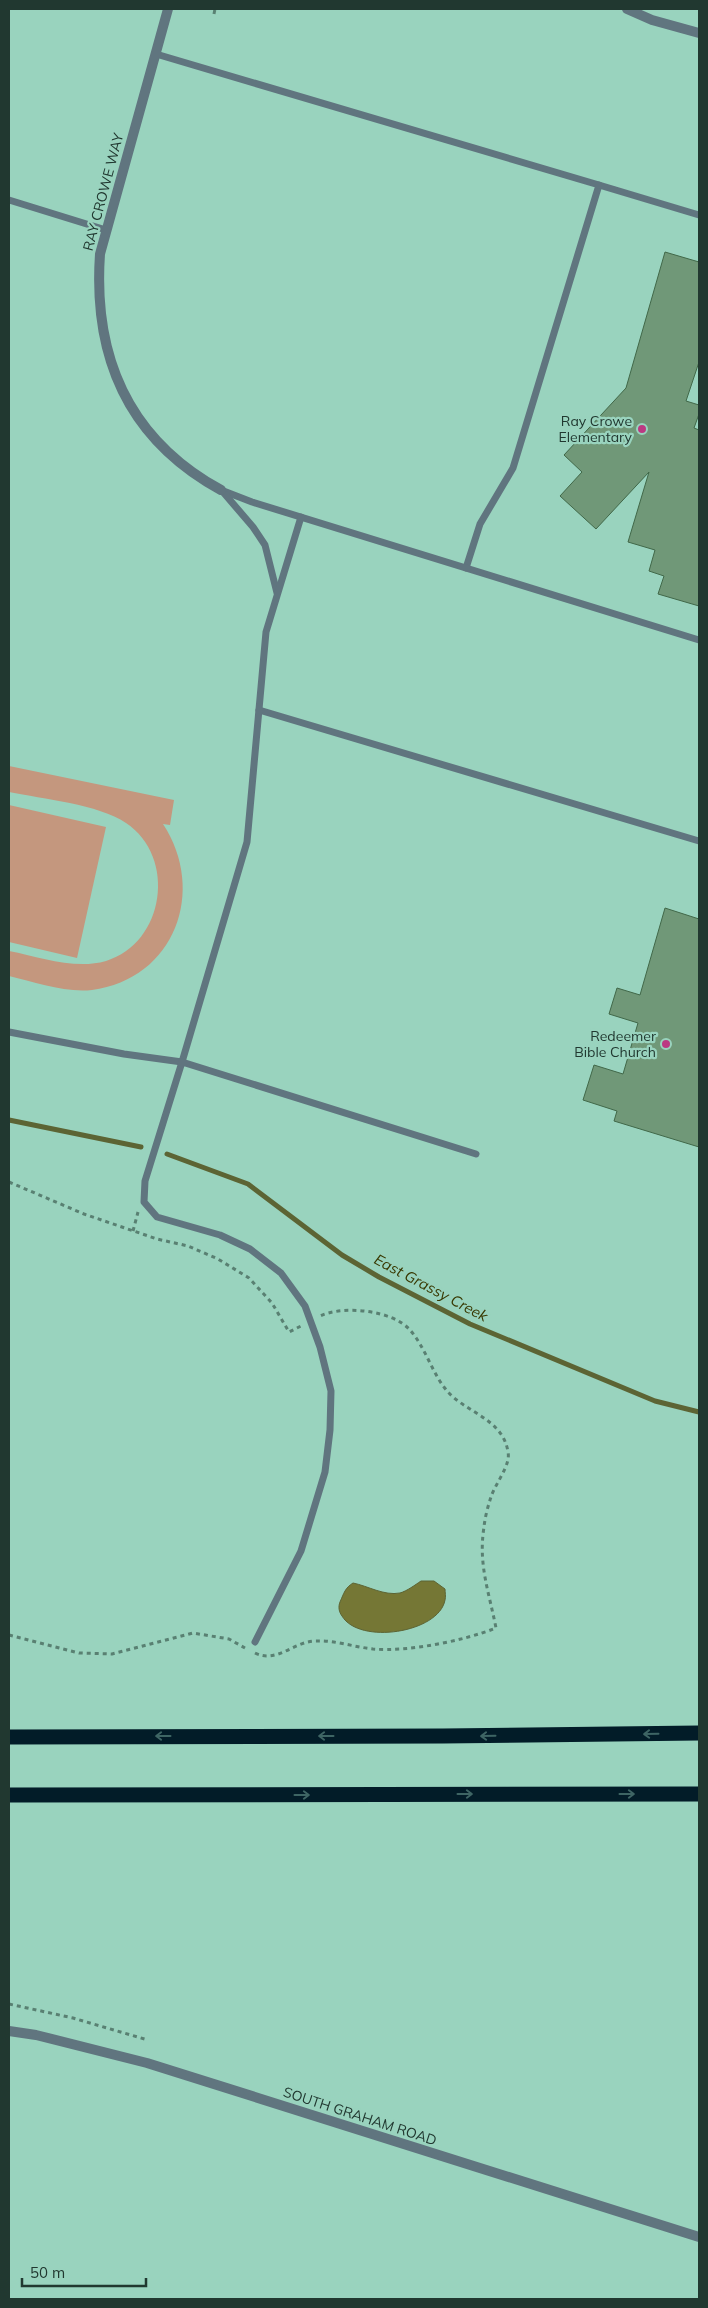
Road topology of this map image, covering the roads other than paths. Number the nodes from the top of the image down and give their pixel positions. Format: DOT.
graph roads {
  1 [pos="168,9"];
  2 [pos="627,9"];
  3 [pos="699,33"];
  4 [pos="156,54"];
  5 [pos="599,185"];
  6 [pos="9,200"];
  7 [pos="699,215"];
  8 [pos="106,230"];
  9 [pos="220,490"];
  10 [pos="301,518"];
  11 [pos="466,568"];
  12 [pos="277,594"];
  13 [pos="699,640"];
  14 [pos="258,710"];
  15 [pos="699,841"];
  16 [pos="9,1032"];
  17 [pos="182,1062"];
  18 [pos="476,1154"];
  19 [pos="255,1642"];
  20 [pos="699,1733"];
  21 [pos="9,1737"];
  22 [pos="699,1794"];
  23 [pos="9,1795"];
  24 [pos="273,1795"];
  25 [pos="9,1801"];
  26 [pos="9,2031"];
  27 [pos="699,2237"];
  1 -- 4 [label="street, RAY CROWE WAY"];
  2 -- 3 [label="street"];
  4 -- 5 [label="lane"];
  4 -- 8 [label="street, RAY CROWE WAY"];
  5 -- 7 [label="lane"];
  5 -- 11 [label="lane"];
  6 -- 8 [label="lane"];
  8 -- 9 [label="street, RAY CROWE WAY"];
  9 -- 10 [label="lane"];
  9 -- 12 [label="lane"];
  10 -- 11 [label="lane"];
  10 -- 12 [label="lane"];
  11 -- 13 [label="lane"];
  12 -- 14 [label="lane"];
  14 -- 15 [label="lane"];
  14 -- 17 [label="lane"];
  16 -- 17 [label="lane"];
  17 -- 18 [label="lane"];
  17 -- 19 [label="lane"];
  20 -- 21 [label="highway, one-way"];
  24 -- 22 [label="highway, one-way"];
  23 -- 24 [label="highway"];
  24 -- 25 [label="highway"];
  26 -- 27 [label="street, SOUTH GRAHAM ROAD"];
}
